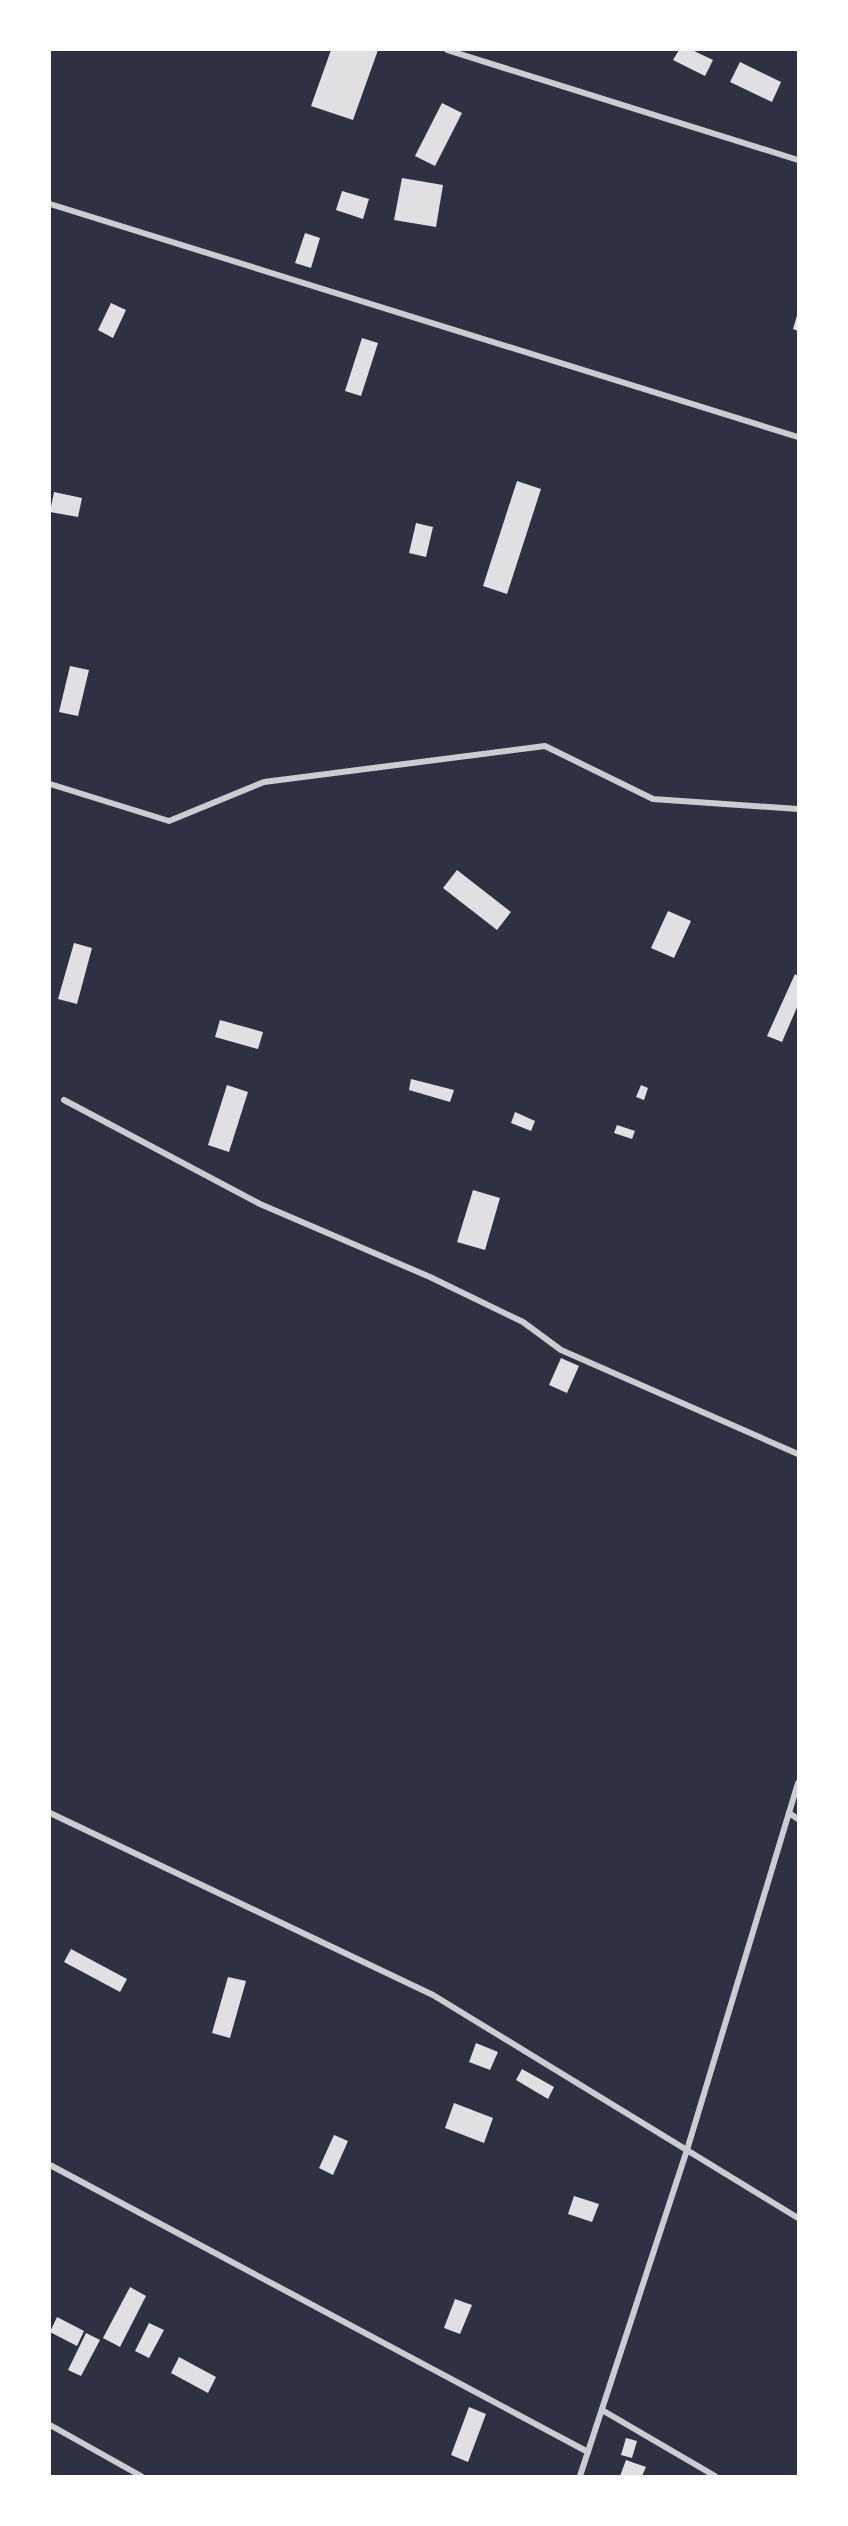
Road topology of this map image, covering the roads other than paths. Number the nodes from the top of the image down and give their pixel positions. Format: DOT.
graph roads {
  1 [pos="447,50"];
  2 [pos="798,160"];
  3 [pos="50,204"];
  4 [pos="798,437"];
  5 [pos="50,784"];
  6 [pos="798,809"];
  7 [pos="64,1100"];
  8 [pos="798,1454"];
  9 [pos="798,1784"];
  10 [pos="50,1813"];
  11 [pos="789,1813"];
  12 [pos="798,1819"];
  13 [pos="687,2150"];
  14 [pos="50,2165"];
  15 [pos="798,2218"];
  16 [pos="602,2410"];
  17 [pos="50,2425"];
  18 [pos="588,2452"];
  19 [pos="141,2476"];
  20 [pos="580,2476"];
  21 [pos="715,2476"];
  1 -- 2 [label="street"];
  3 -- 4 [label="street"];
  5 -- 6 [label="street"];
  7 -- 8 [label="street"];
  9 -- 11 [label="street"];
  10 -- 13 [label="street"];
  11 -- 12 [label="street"];
  11 -- 13 [label="street"];
  13 -- 15 [label="street"];
  13 -- 16 [label="street"];
  14 -- 18 [label="street"];
  16 -- 18 [label="street"];
  16 -- 21 [label="street"];
  17 -- 19 [label="street"];
  18 -- 20 [label="street"];
}
